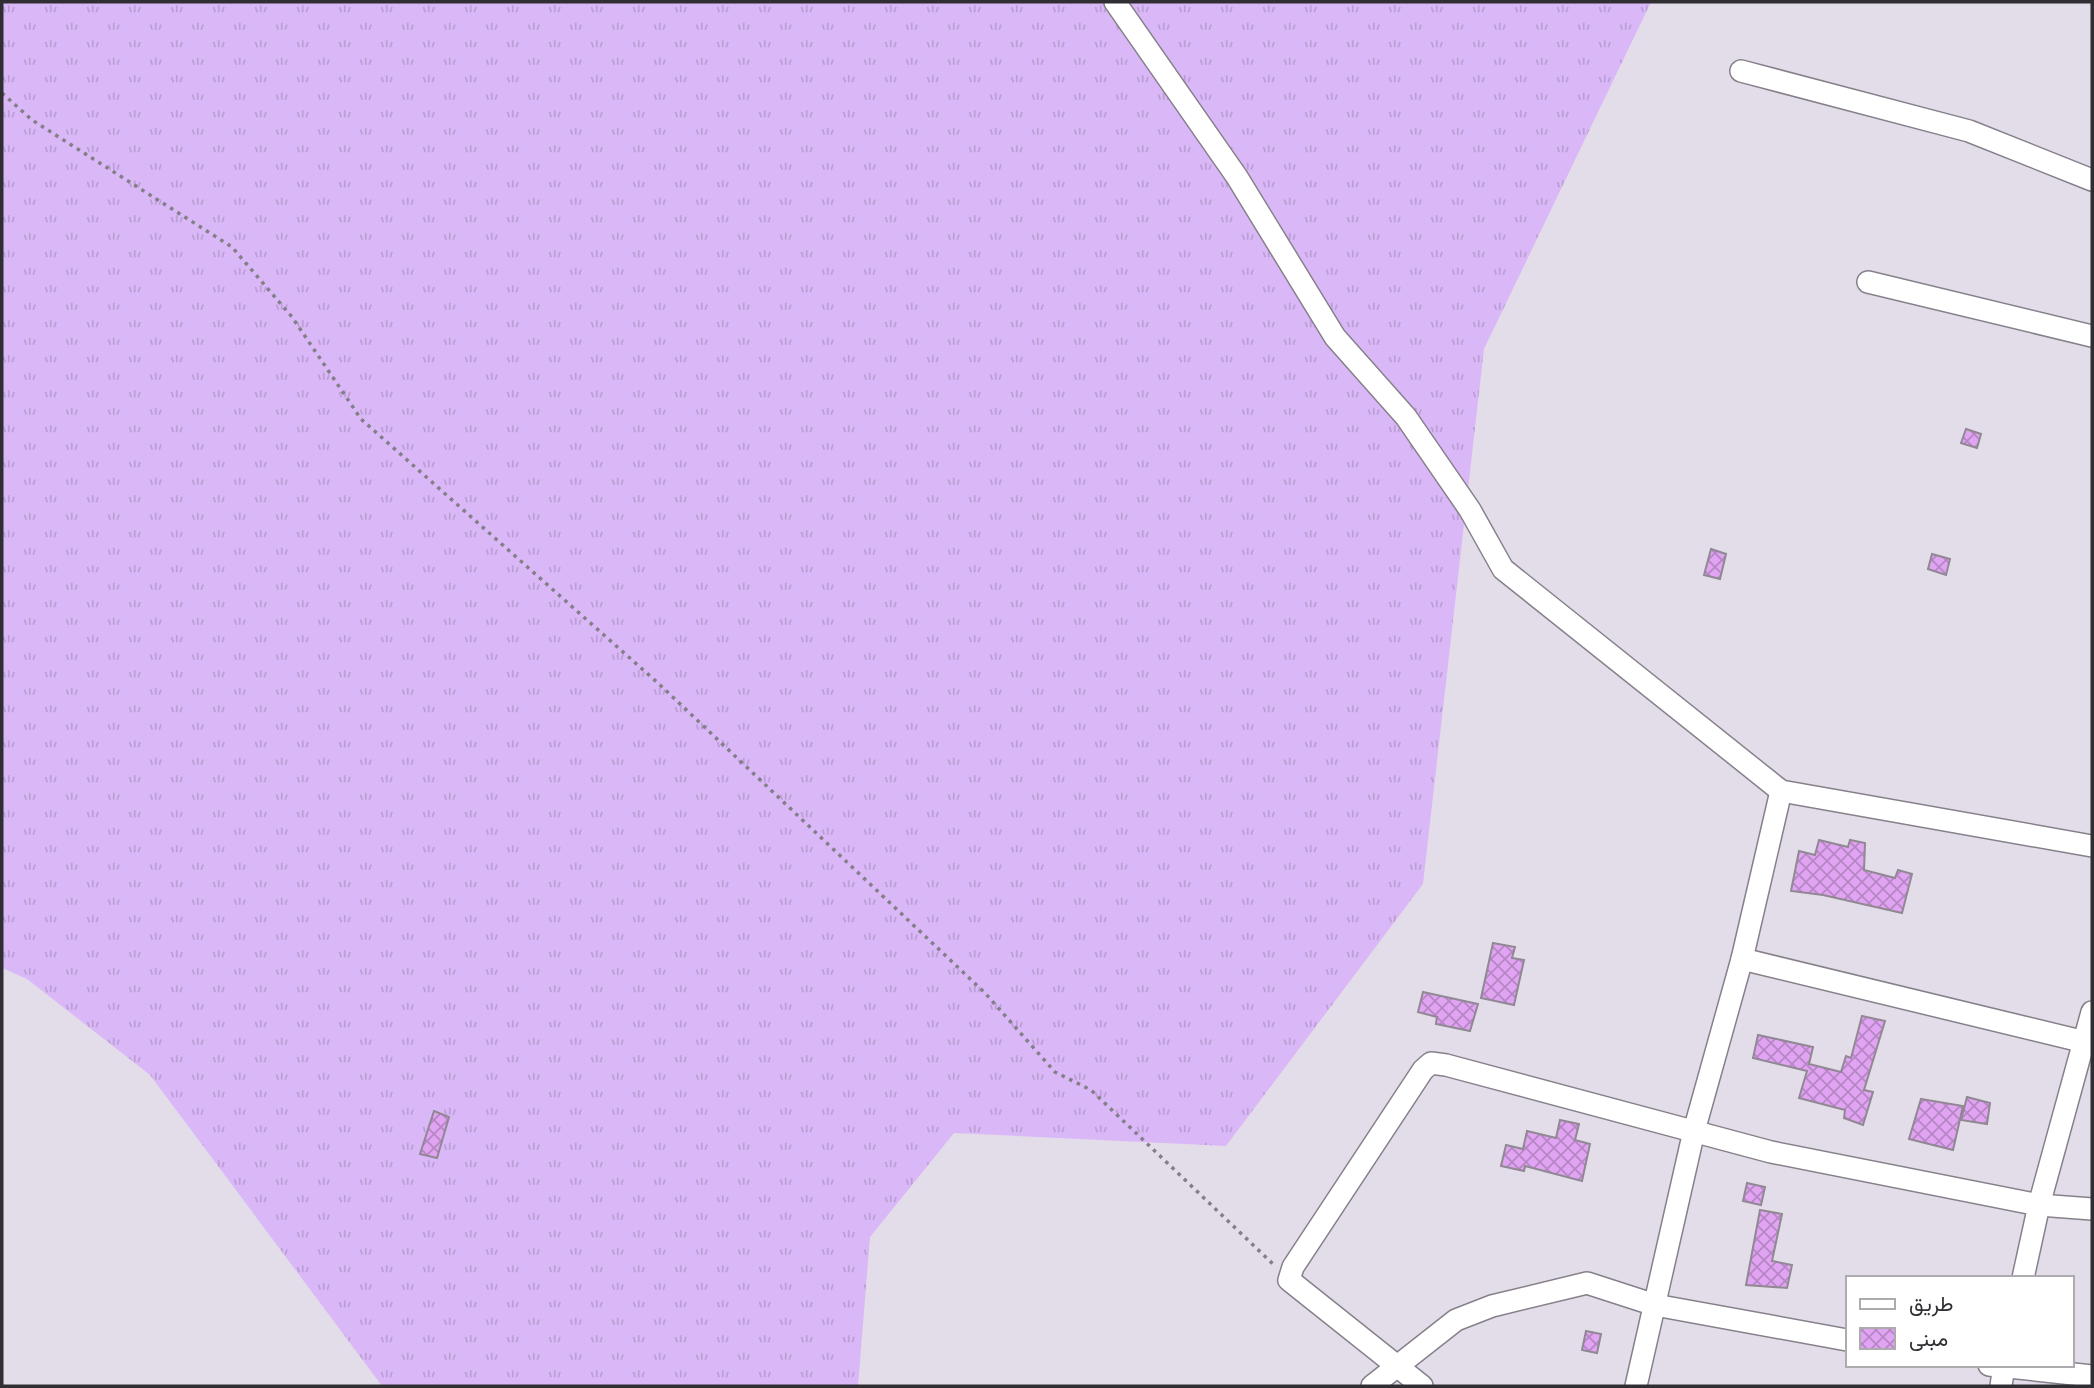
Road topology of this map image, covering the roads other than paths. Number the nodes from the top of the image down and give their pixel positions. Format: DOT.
graph roads {
  1 [pos="1115,2"];
  2 [pos="1741,71"];
  3 [pos="2092,180"];
  4 [pos="1868,282"];
  5 [pos="2092,336"];
  6 [pos="1781,791"];
  7 [pos="2092,846"];
  8 [pos="1742,959"];
  9 [pos="2092,1012"];
  10 [pos="2085,1042"];
  11 [pos="1694,1131"];
  12 [pos="2039,1205"];
  13 [pos="2092,1209"];
  14 [pos="2023,1276"];
  15 [pos="1655,1305"];
  16 [pos="1846,1339"];
  17 [pos="1398,1368"];
  18 [pos="1999,1371"];
  19 [pos="2092,1376"];
  20 [pos="1372,1386"];
  21 [pos="1422,1386"];
  22 [pos="1636,1386"];
  1 -- 6 [label="street"];
  2 -- 3 [label="street"];
  4 -- 5 [label="street"];
  6 -- 7 [label="street"];
  6 -- 8 [label="street"];
  8 -- 10 [label="street"];
  8 -- 11 [label="street"];
  9 -- 10 [label="street"];
  10 -- 12 [label="street"];
  11 -- 12 [label="street"];
  11 -- 15 [label="street"];
  11 -- 17 [label="street"];
  12 -- 13 [label="street"];
  12 -- 14 [label="street"];
  15 -- 16 [label="street"];
  15 -- 17 [label="street"];
  15 -- 22 [label="street"];
  17 -- 20 [label="street"];
  17 -- 21 [label="street"];
  18 -- 19 [label="street"];
}
